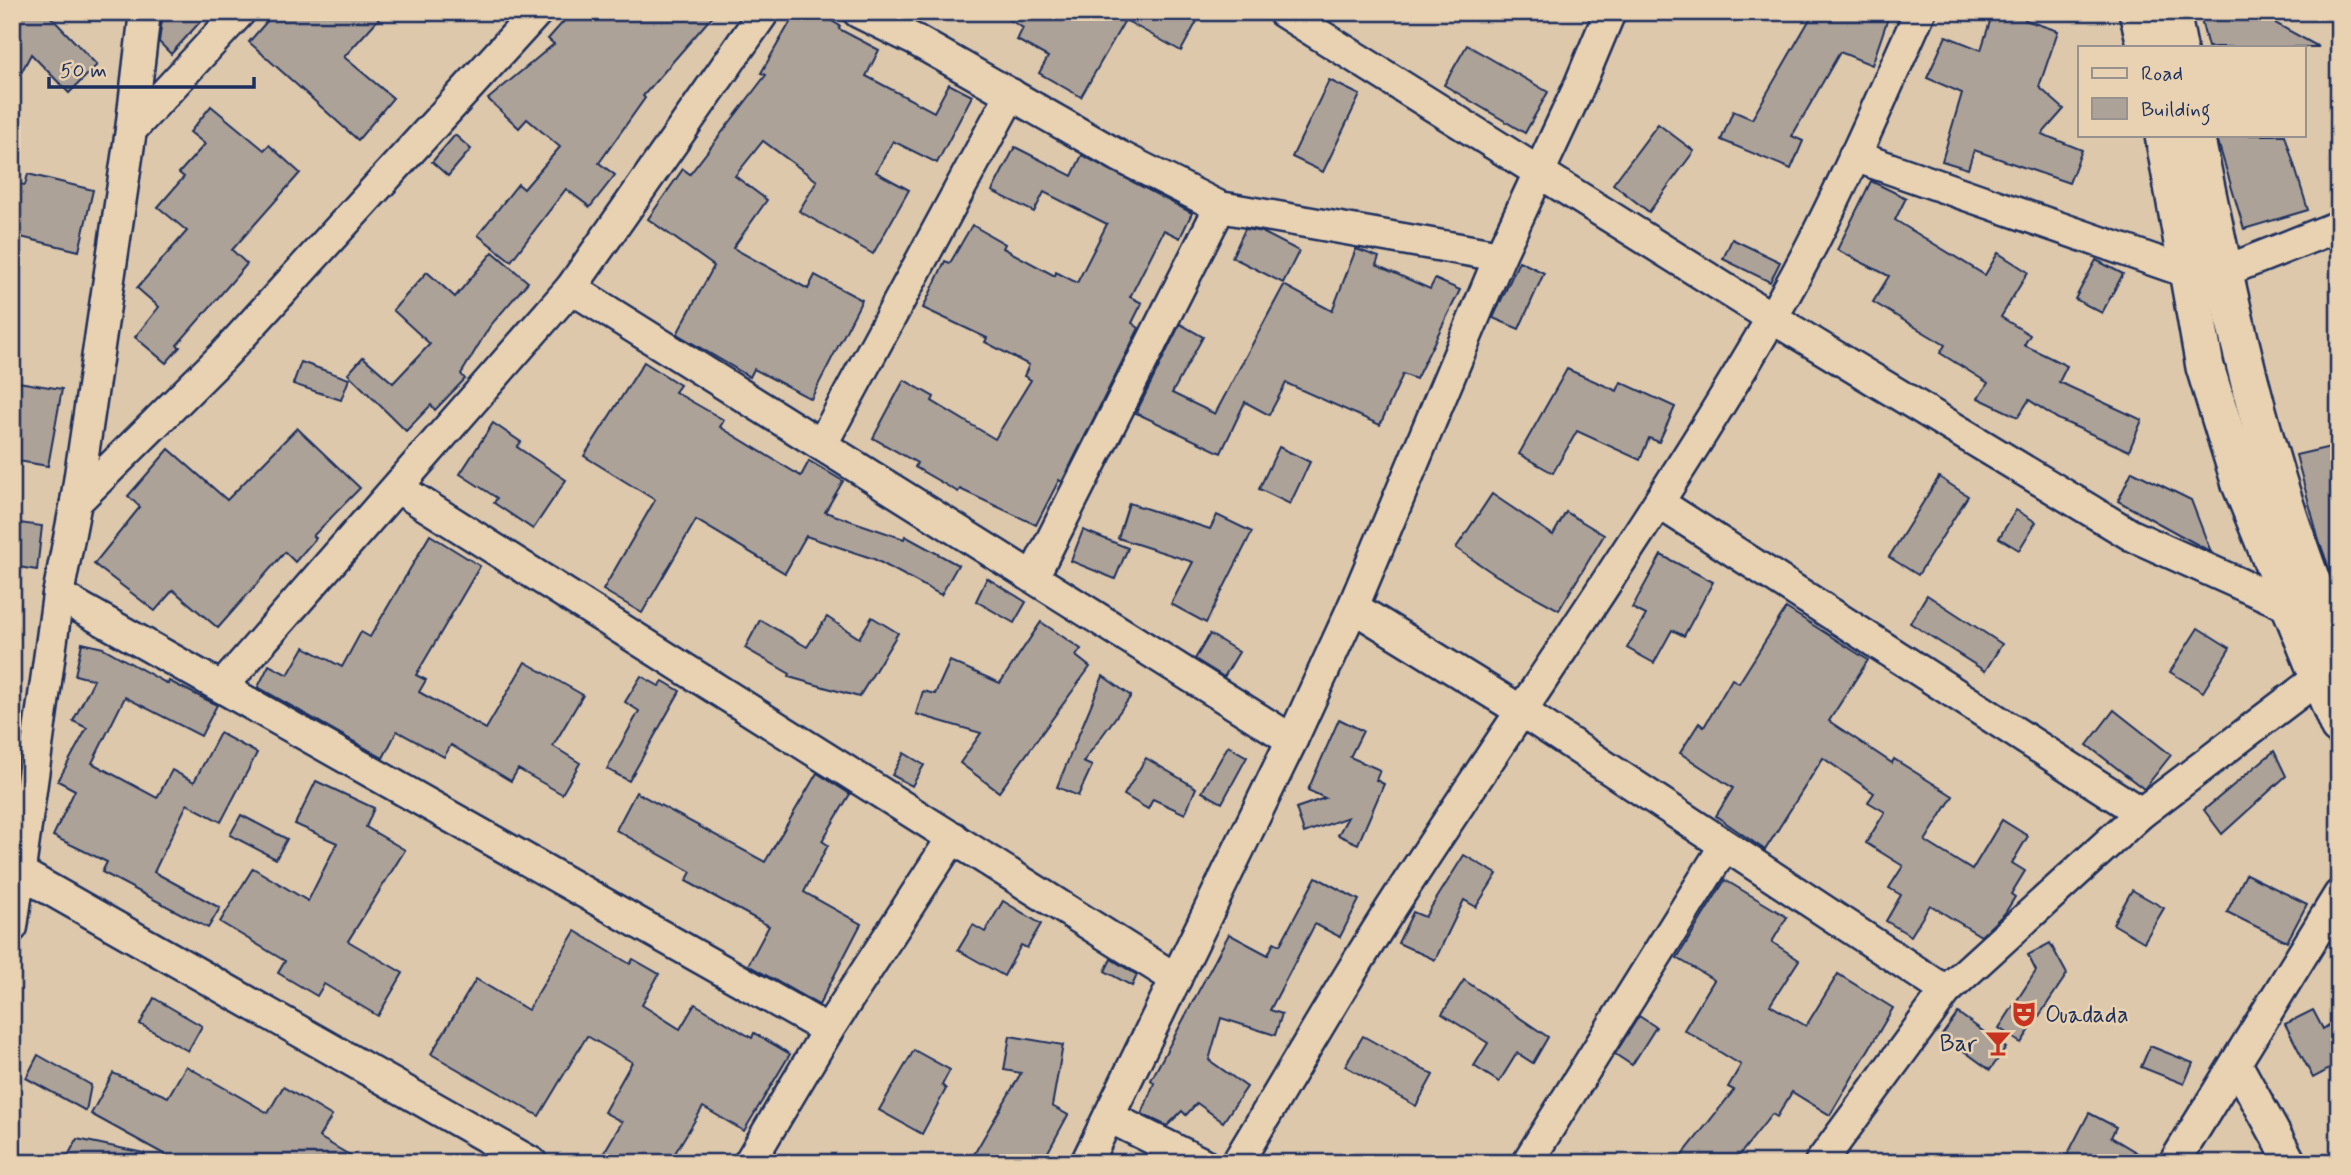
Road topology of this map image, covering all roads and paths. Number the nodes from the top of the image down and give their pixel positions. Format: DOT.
graph roads {
  1 [pos="145,12"];
  2 [pos="240,12"];
  3 [pos="537,12"];
  4 [pos="764,12"];
  5 [pos="858,12"];
  6 [pos="1283,12"];
  7 [pos="1610,12"];
  8 [pos="1920,12"];
  9 [pos="2138,12"];
  10 [pos="2171,12"];
  11 [pos="2147,46"];
  12 [pos="2178,46"];
  13 [pos="1011,94"];
  14 [pos="131,130"];
  15 [pos="2164,136"];
  16 [pos="2196,136"];
  17 [pos="1854,156"];
  18 [pos="1539,171"];
  19 [pos="1220,207"];
  20 [pos="2339,226"];
  21 [pos="1500,256"];
  22 [pos="2187,272"];
  23 [pos="2223,272"];
  24 [pos="571,288"];
  25 [pos="1772,318"];
  26 [pos="822,444"];
  27 [pos="398,488"];
  28 [pos="76,502"];
  29 [pos="1659,503"];
  30 [pos="1033,577"];
  31 [pos="58,595"];
  32 [pos="2287,606"];
  33 [pos="1353,607"];
  34 [pos="2339,645"];
  35 [pos="2317,679"];
  36 [pos="222,687"];
  37 [pos="1524,712"];
  38 [pos="2339,726"];
  39 [pos="1292,740"];
  40 [pos="2141,813"];
  41 [pos="953,838"];
  42 [pos="1724,847"];
  43 [pos="16,870"];
  44 [pos="2339,895"];
  45 [pos="12,927"];
  46 [pos="1177,979"];
  47 [pos="1946,991"];
  48 [pos="828,1030"];
  49 [pos="2236,1063"];
  50 [pos="1109,1117"];
  51 [pos="532,1163"];
  52 [pos="749,1163"];
  53 [pos="1086,1163"];
  54 [pos="1202,1163"];
  55 [pos="1237,1163"];
  56 [pos="1527,1163"];
  57 [pos="1820,1163"];
  58 [pos="2174,1163"];
  59 [pos="2291,1163"];
  1 -- 14 [label="street"];
  2 -- 14 [label="street"];
  3 -- 28 [label="street"];
  4 -- 24 [label="street"];
  5 -- 13 [label="street"];
  6 -- 18 [label="street"];
  7 -- 18 [label="street"];
  8 -- 17 [label="street"];
  9 -- 11 [label="street"];
  10 -- 12 [label="street"];
  13 -- 19 [label="street"];
  13 -- 26 [label="street"];
  14 -- 28 [label="street"];
  15 -- 22 [label="street"];
  16 -- 23 [label="street"];
  17 -- 22 [label="street"];
  17 -- 25 [label="street"];
  18 -- 21 [label="street"];
  18 -- 25 [label="street"];
  19 -- 21 [label="street"];
  19 -- 30 [label="street"];
  20 -- 23 [label="street"];
  21 -- 33 [label="street"];
  22 -- 32 [label="street"];
  23 -- 34 [label="street"];
  24 -- 26 [label="street"];
  24 -- 27 [label="street"];
  25 -- 29 [label="street"];
  25 -- 32 [label="street"];
  26 -- 30 [label="street"];
  27 -- 36 [label="street"];
  27 -- 41 [label="street"];
  28 -- 31 [label="street"];
  29 -- 37 [label="street"];
  29 -- 40 [label="street"];
  30 -- 39 [label="street"];
  31 -- 36 [label="street"];
  31 -- 43 [label="street"];
  32 -- 35 [label="street"];
  33 -- 37 [label="street"];
  33 -- 39 [label="street"];
  35 -- 38 [label="street"];
  35 -- 40 [label="street"];
  36 -- 48 [label="street"];
  37 -- 42 [label="street"];
  37 -- 55 [label="street"];
  39 -- 46 [label="street"];
  40 -- 47 [label="street"];
  41 -- 46 [label="street"];
  41 -- 48 [label="street"];
  42 -- 47 [label="street"];
  42 -- 56 [label="street"];
  43 -- 45 [label="street"];
  43 -- 51 [label="street"];
  44 -- 49 [label="street"];
  46 -- 50 [label="street"];
  47 -- 57 [label="street"];
  48 -- 52 [label="street"];
  49 -- 58 [label="street"];
  49 -- 59 [label="street"];
  50 -- 53 [label="street"];
  50 -- 54 [label="street"];
}
